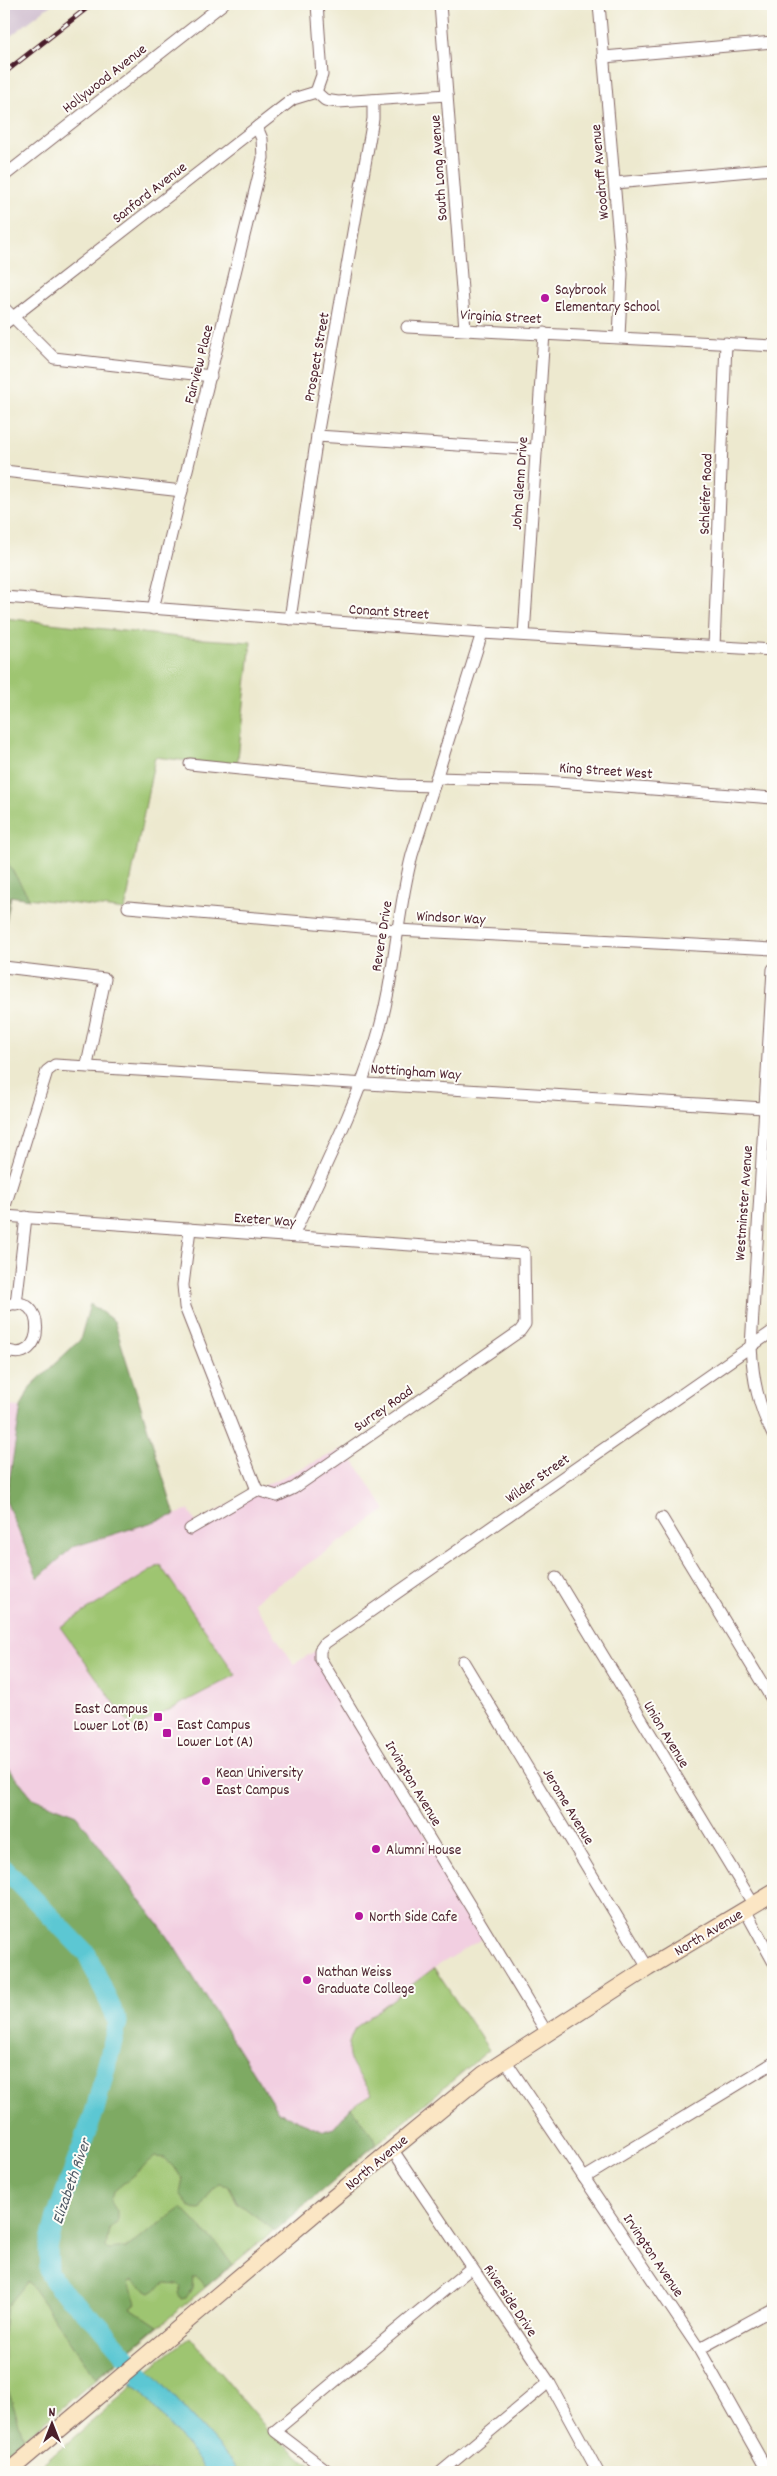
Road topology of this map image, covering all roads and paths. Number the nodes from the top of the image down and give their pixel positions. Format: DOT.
graph roads {
  1 [pos="223,4"];
  2 [pos="317,4"];
  3 [pos="440,4"];
  4 [pos="599,4"];
  5 [pos="773,42"];
  6 [pos="604,57"];
  7 [pos="316,92"];
  8 [pos="447,95"];
  9 [pos="373,100"];
  10 [pos="257,127"];
  11 [pos="773,169"];
  12 [pos="4,176"];
  13 [pos="615,183"];
  14 [pos="4,308"];
  15 [pos="8,321"];
  16 [pos="407,327"];
  17 [pos="465,329"];
  18 [pos="544,333"];
  19 [pos="619,337"];
  20 [pos="726,343"];
  21 [pos="773,346"];
  22 [pos="211,376"];
  23 [pos="317,436"];
  24 [pos="536,450"];
  25 [pos="4,471"];
  26 [pos="182,492"];
  27 [pos="4,597"];
  28 [pos="153,609"];
  29 [pos="290,619"];
  30 [pos="482,633"];
  31 [pos="524,635"];
  32 [pos="714,646"];
  33 [pos="773,650"];
  34 [pos="190,764"];
  35 [pos="435,782"];
  36 [pos="773,798"];
  37 [pos="128,906"];
  38 [pos="397,930"];
  39 [pos="773,950"];
  40 [pos="4,967"];
  41 [pos="773,969"];
  42 [pos="87,1065"];
  43 [pos="361,1083"];
  44 [pos="764,1108"];
  45 [pos="4,1209"];
  46 [pos="4,1216"];
  47 [pos="26,1217"];
  48 [pos="190,1229"];
  49 [pos="293,1236"];
  50 [pos="524,1253"];
  51 [pos="16,1304"];
  52 [pos="4,1307"];
  53 [pos="773,1331"];
  54 [pos="751,1347"];
  55 [pos="4,1349"];
  56 [pos="773,1435"];
  57 [pos="257,1490"];
  58 [pos="662,1518"];
  59 [pos="190,1529"];
  60 [pos="556,1578"];
  61 [pos="320,1650"];
  62 [pos="463,1661"];
  63 [pos="773,1702"];
  64 [pos="773,1893"];
  65 [pos="749,1908"];
  66 [pos="773,1961"];
  67 [pos="648,1968"];
  68 [pos="547,2033"];
  69 [pos="505,2060"];
  70 [pos="773,2063"];
  71 [pos="392,2149"];
  72 [pos="584,2178"];
  73 [pos="471,2268"];
  74 [pos="773,2309"];
  75 [pos="699,2349"];
  76 [pos="549,2382"];
  77 [pos="773,2470"];
  78 [pos="8,2472"];
  79 [pos="329,2472"];
  80 [pos="441,2472"];
  81 [pos="598,2472"];
  82 [pos="768,2472"];
  1 -- 12 [label="street, Hollywood Avenue"];
  2 -- 7 [label="street"];
  3 -- 8 [label="street, South Long Avenue"];
  4 -- 6 [label="street, Woodruff Avenue"];
  5 -- 6 [label="street"];
  6 -- 13 [label="street, Woodruff Avenue"];
  7 -- 9 [label="street"];
  7 -- 10 [label="street, Sanford Avenue"];
  8 -- 9 [label="street"];
  8 -- 17 [label="street, South Long Avenue"];
  9 -- 23 [label="street, Prospect Street"];
  10 -- 15 [label="street, Sanford Avenue"];
  10 -- 22 [label="street, Fairview Place"];
  11 -- 13 [label="street"];
  13 -- 19 [label="street, Woodruff Avenue"];
  14 -- 15 [label="street"];
  15 -- 22 [label="street"];
  16 -- 17 [label="street, Virginia Street"];
  17 -- 18 [label="street, Virginia Street"];
  18 -- 19 [label="street, Virginia Street"];
  18 -- 24 [label="street, John Glenn Drive"];
  19 -- 20 [label="street, Virginia Street"];
  20 -- 21 [label="street, Virginia Street"];
  20 -- 32 [label="street, Schleifer Road"];
  22 -- 26 [label="street, Fairview Place"];
  23 -- 24 [label="street"];
  23 -- 29 [label="street, Prospect Street"];
  24 -- 31 [label="street, John Glenn Drive"];
  25 -- 26 [label="street"];
  26 -- 28 [label="street, Fairview Place"];
  27 -- 28 [label="street, Conant Street"];
  28 -- 29 [label="street, Conant Street"];
  29 -- 30 [label="street, Conant Street"];
  30 -- 31 [label="street, Conant Street"];
  30 -- 35 [label="street, Revere Drive"];
  31 -- 32 [label="street, Conant Street"];
  32 -- 33 [label="street, Conant Street"];
  34 -- 35 [label="street, King Street West"];
  35 -- 36 [label="street, King Street West"];
  35 -- 38 [label="street, Revere Drive"];
  37 -- 38 [label="street, Windsor Way"];
  38 -- 39 [label="street, Windsor Way"];
  38 -- 43 [label="street, Revere Drive"];
  40 -- 42 [label="street"];
  41 -- 44 [label="street, Westminster Avenue"];
  42 -- 43 [label="street, Nottingham Way"];
  42 -- 45 [label="street, Nottingham Way"];
  43 -- 44 [label="street, Nottingham Way"];
  43 -- 49 [label="street, Revere Drive"];
  44 -- 54 [label="street, Westminster Avenue"];
  46 -- 47 [label="street, Exeter Way"];
  47 -- 48 [label="street, Exeter Way"];
  47 -- 51 [label="street"];
  48 -- 49 [label="street, Exeter Way"];
  48 -- 57 [label="street"];
  49 -- 50 [label="street, Exeter Way"];
  50 -- 57 [label="street, Surrey Road"];
  51 -- 52 [label="street"];
  51 -- 55 [label="street"];
  53 -- 54 [label="street, Wilder Street"];
  54 -- 56 [label="street, Westminster Avenue"];
  54 -- 61 [label="street, Wilder Street"];
  57 -- 59 [label="street"];
  58 -- 63 [label="street"];
  60 -- 65 [label="street, Union Avenue"];
  61 -- 68 [label="street, Irvington Avenue"];
  62 -- 67 [label="street, Jerome Avenue"];
  64 -- 65 [label="main road, North Avenue"];
  65 -- 66 [label="street, Union Avenue"];
  65 -- 67 [label="main road, North Avenue"];
  67 -- 68 [label="main road, North Avenue"];
  68 -- 69 [label="main road, North Avenue"];
  69 -- 71 [label="main road, North Avenue"];
  69 -- 72 [label="street, Irvington Avenue"];
  70 -- 72 [label="street"];
  71 -- 73 [label="street, Riverside Drive"];
  71 -- 78 [label="main road, North Avenue"];
  72 -- 75 [label="street, Irvington Avenue"];
  73 -- 76 [label="street, Riverside Drive"];
  73 -- 79 [label="street"];
  74 -- 75 [label="street"];
  75 -- 82 [label="street, Irvington Avenue"];
  76 -- 80 [label="street"];
  76 -- 81 [label="street, Riverside Drive"];
  77 -- 82 [label="street"];
}
